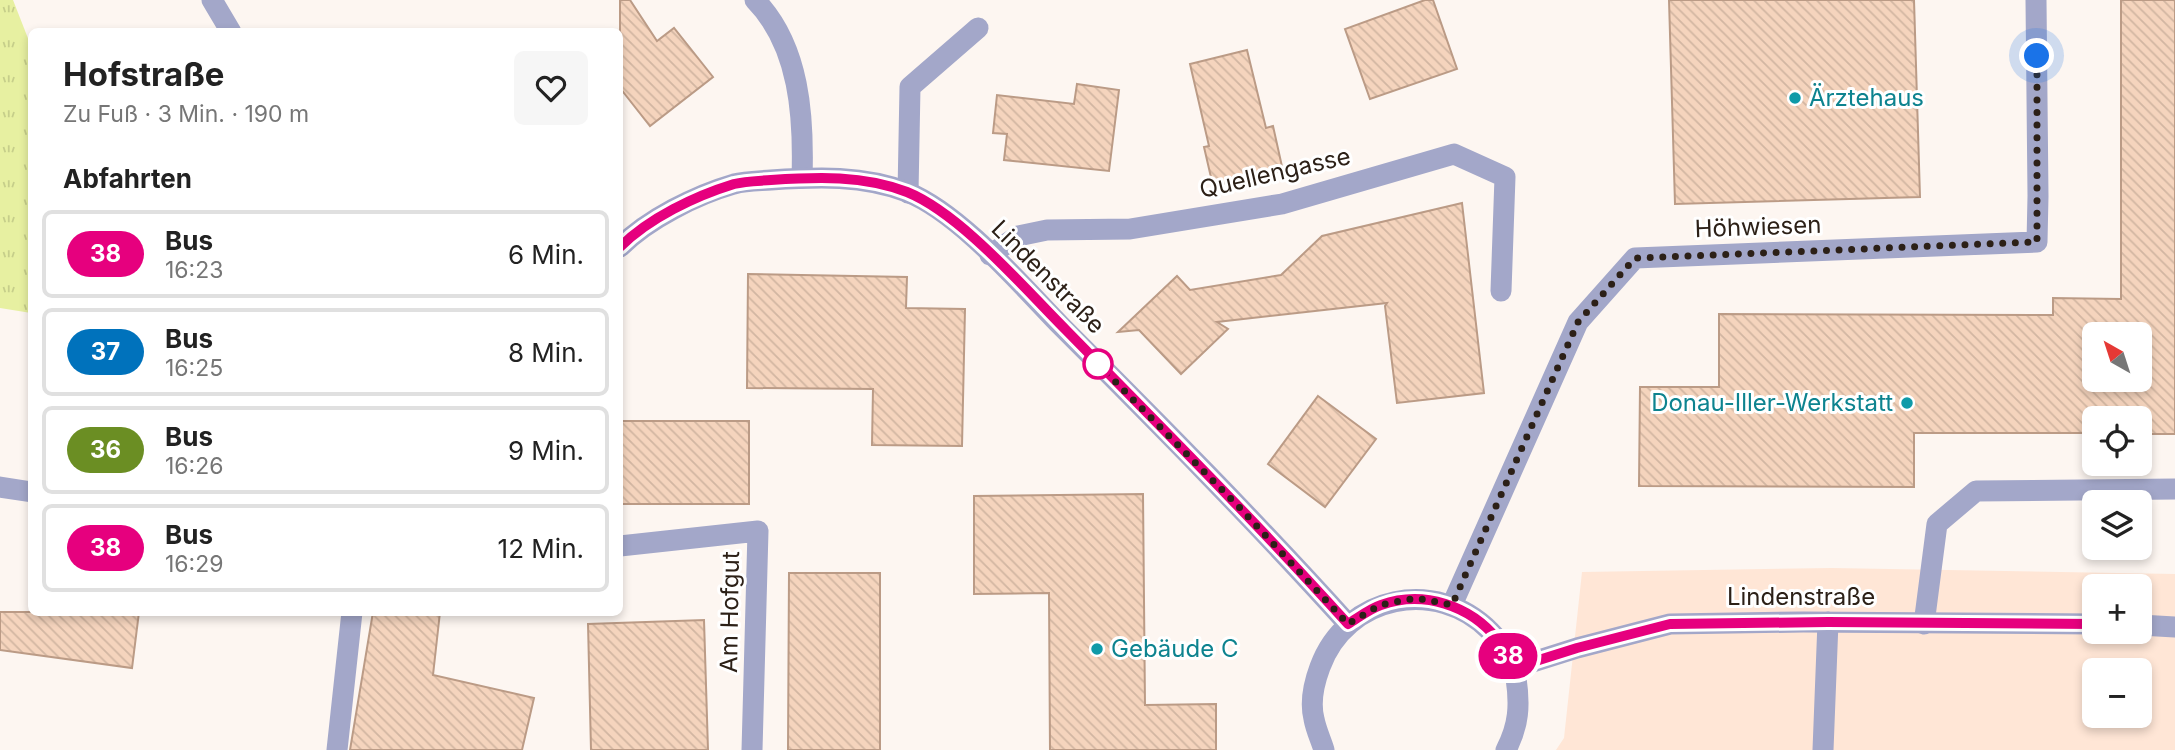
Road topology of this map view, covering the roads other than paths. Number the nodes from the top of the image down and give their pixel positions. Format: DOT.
graph roads {
  1 [pos="212,0"];
  2 [pos="755,0"];
  3 [pos="2036,0"];
  4 [pos="229,28"];
  5 [pos="963,32"];
  6 [pos="803,178"];
  7 [pos="908,193"];
  8 [pos="623,244"];
  9 [pos="990,255"];
  10 [pos="1501,291"];
  11 [pos="0,487"];
  12 [pos="2175,489"];
  13 [pos="28,491"];
  14 [pos="623,546"];
  15 [pos="1452,605"];
  16 [pos="352,616"];
  17 [pos="1828,622"];
  18 [pos="1348,624"];
  19 [pos="1924,624"];
  20 [pos="2082,624"];
  21 [pos="2152,626"];
  22 [pos="2175,627"];
  23 [pos="1514,668"];
  24 [pos="337,750"];
  25 [pos="752,750"];
  26 [pos="1324,750"];
  27 [pos="1506,750"];
  28 [pos="1823,750"];
  1 -- 4 [label="street"];
  2 -- 6 [label="street"];
  3 -- 15 [label="street, Höhwiesen"];
  5 -- 7 [label="street"];
  6 -- 7 [label="street, Lindenstraße"];
  6 -- 8 [label="street, Lindenstraße"];
  7 -- 9 [label="street, Lindenstraße"];
  9 -- 10 [label="street, Quellengasse"];
  9 -- 18 [label="street, Lindenstraße"];
  11 -- 13 [label="street"];
  12 -- 19 [label="street"];
  14 -- 25 [label="street, Am Hofgut"];
  15 -- 18 [label="street"];
  15 -- 23 [label="street"];
  16 -- 24 [label="street"];
  17 -- 19 [label="street, Lindenstraße"];
  17 -- 23 [label="street, Lindenstraße"];
  17 -- 28 [label="street"];
  18 -- 26 [label="street"];
  19 -- 20 [label="street, Lindenstraße"];
  21 -- 22 [label="street"];
  23 -- 27 [label="street"];
}
